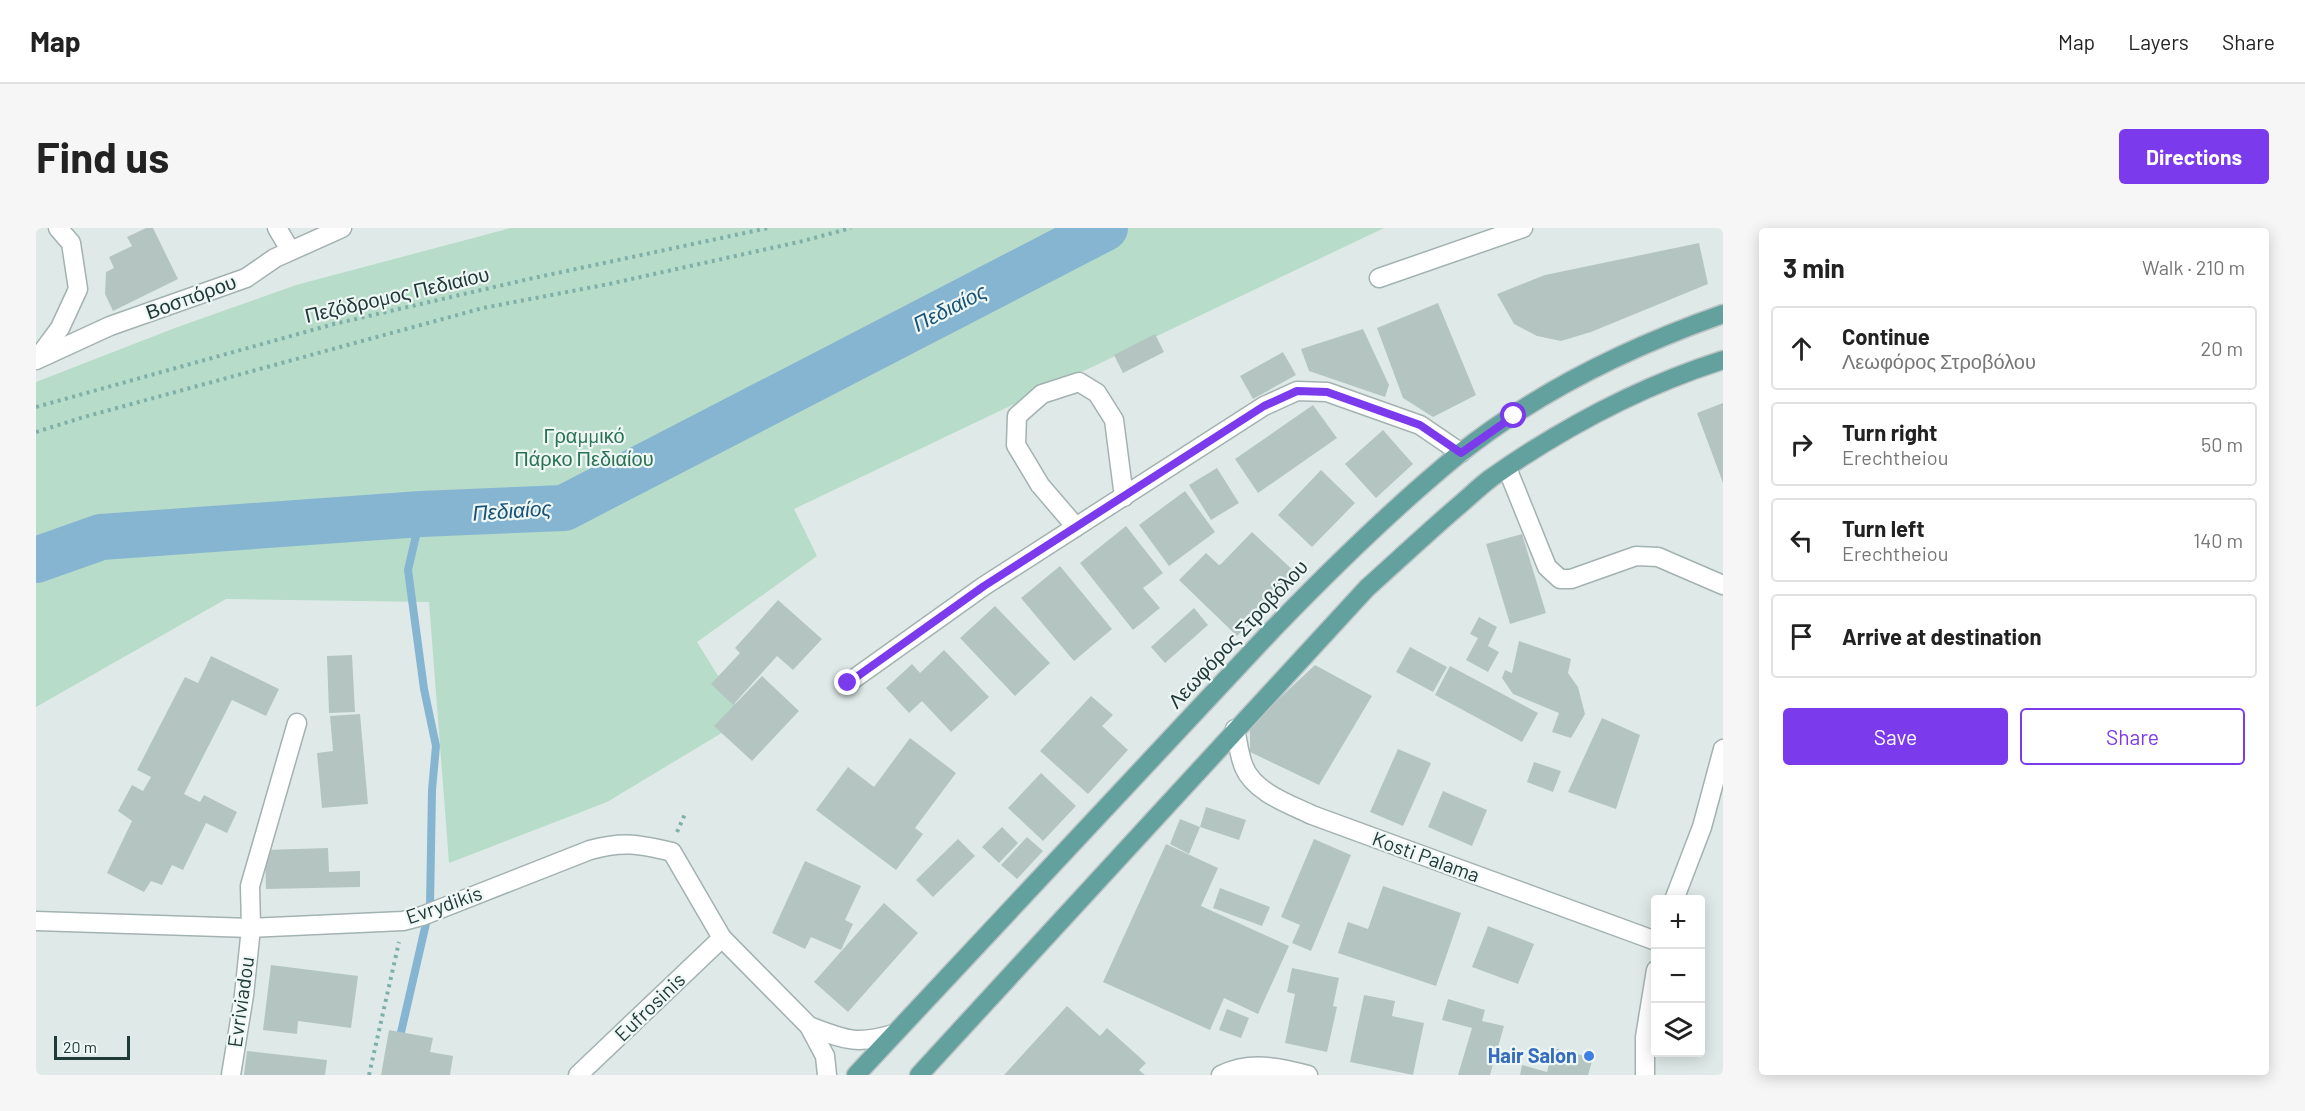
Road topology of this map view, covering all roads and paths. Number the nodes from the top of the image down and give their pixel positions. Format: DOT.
graph roads {
  1 [pos="57,228"];
  2 [pos="277,228"];
  3 [pos="342,228"];
  4 [pos="768,228"];
  5 [pos="851,228"];
  6 [pos="1522,228"];
  7 [pos="290,250"];
  8 [pos="1379,278"];
  9 [pos="1723,314"];
  10 [pos="36,360"];
  11 [pos="1723,360"];
  12 [pos="36,407"];
  13 [pos="36,432"];
  14 [pos="1461,453"];
  15 [pos="1507,468"];
  16 [pos="1124,496"];
  17 [pos="1076,527"];
  18 [pos="1723,585"];
  19 [pos="848,683"];
  20 [pos="297,723"];
  21 [pos="1235,729"];
  22 [pos="1723,749"];
  23 [pos="1723,793"];
  24 [pos="1702,827"];
  25 [pos="1676,895"];
  26 [pos="36,921"];
  27 [pos="403,921"];
  28 [pos="251,928"];
  29 [pos="722,938"];
  30 [pos="1651,939"];
  31 [pos="1651,1000"];
  32 [pos="809,1026"];
  33 [pos="894,1034"];
  34 [pos="231,1075"];
  35 [pos="369,1075"];
  36 [pos="578,1075"];
  37 [pos="827,1075"];
  38 [pos="856,1075"];
  39 [pos="919,1075"];
  40 [pos="1221,1075"];
  41 [pos="1308,1075"];
  42 [pos="1645,1075"];
  1 -- 10 [label="street"];
  2 -- 7 [label="street"];
  3 -- 7 [label="street, Βοσπόρου"];
  4 -- 12 [label="path, Πεζόδρομος Πεδιαίου"];
  5 -- 13 [label="path"];
  6 -- 8 [label="street"];
  7 -- 10 [label="street, Βοσπόρου"];
  9 -- 14 [label="main road, Λεωφόρος Στροβόλου"];
  11 -- 15 [label="main road"];
  14 -- 16 [label="street"];
  14 -- 33 [label="main road, Λεωφόρος Στροβόλου"];
  15 -- 18 [label="street"];
  15 -- 21 [label="main road"];
  16 -- 17 [label="street"];
  16 -- 17 [label="street"];
  17 -- 19 [label="street"];
  20 -- 28 [label="street, Evriviadou"];
  21 -- 30 [label="street, Kosti Palama"];
  21 -- 39 [label="main road"];
  22 -- 24 [label="street"];
  23 -- 24 [label="street"];
  24 -- 25 [label="street"];
  26 -- 28 [label="street, Evrydikis"];
  27 -- 28 [label="street, Evrydikis"];
  27 -- 29 [label="street, Evrydikis"];
  27 -- 35 [label="path"];
  28 -- 34 [label="street, Evriviadou"];
  29 -- 32 [label="street, Evrydikis"];
  29 -- 36 [label="street, Eufrosinis"];
  31 -- 42 [label="street"];
  32 -- 33 [label="street"];
  32 -- 37 [label="street"];
  33 -- 38 [label="main road, Λεωφόρος Στροβόλου"];
  40 -- 41 [label="street"];
}
